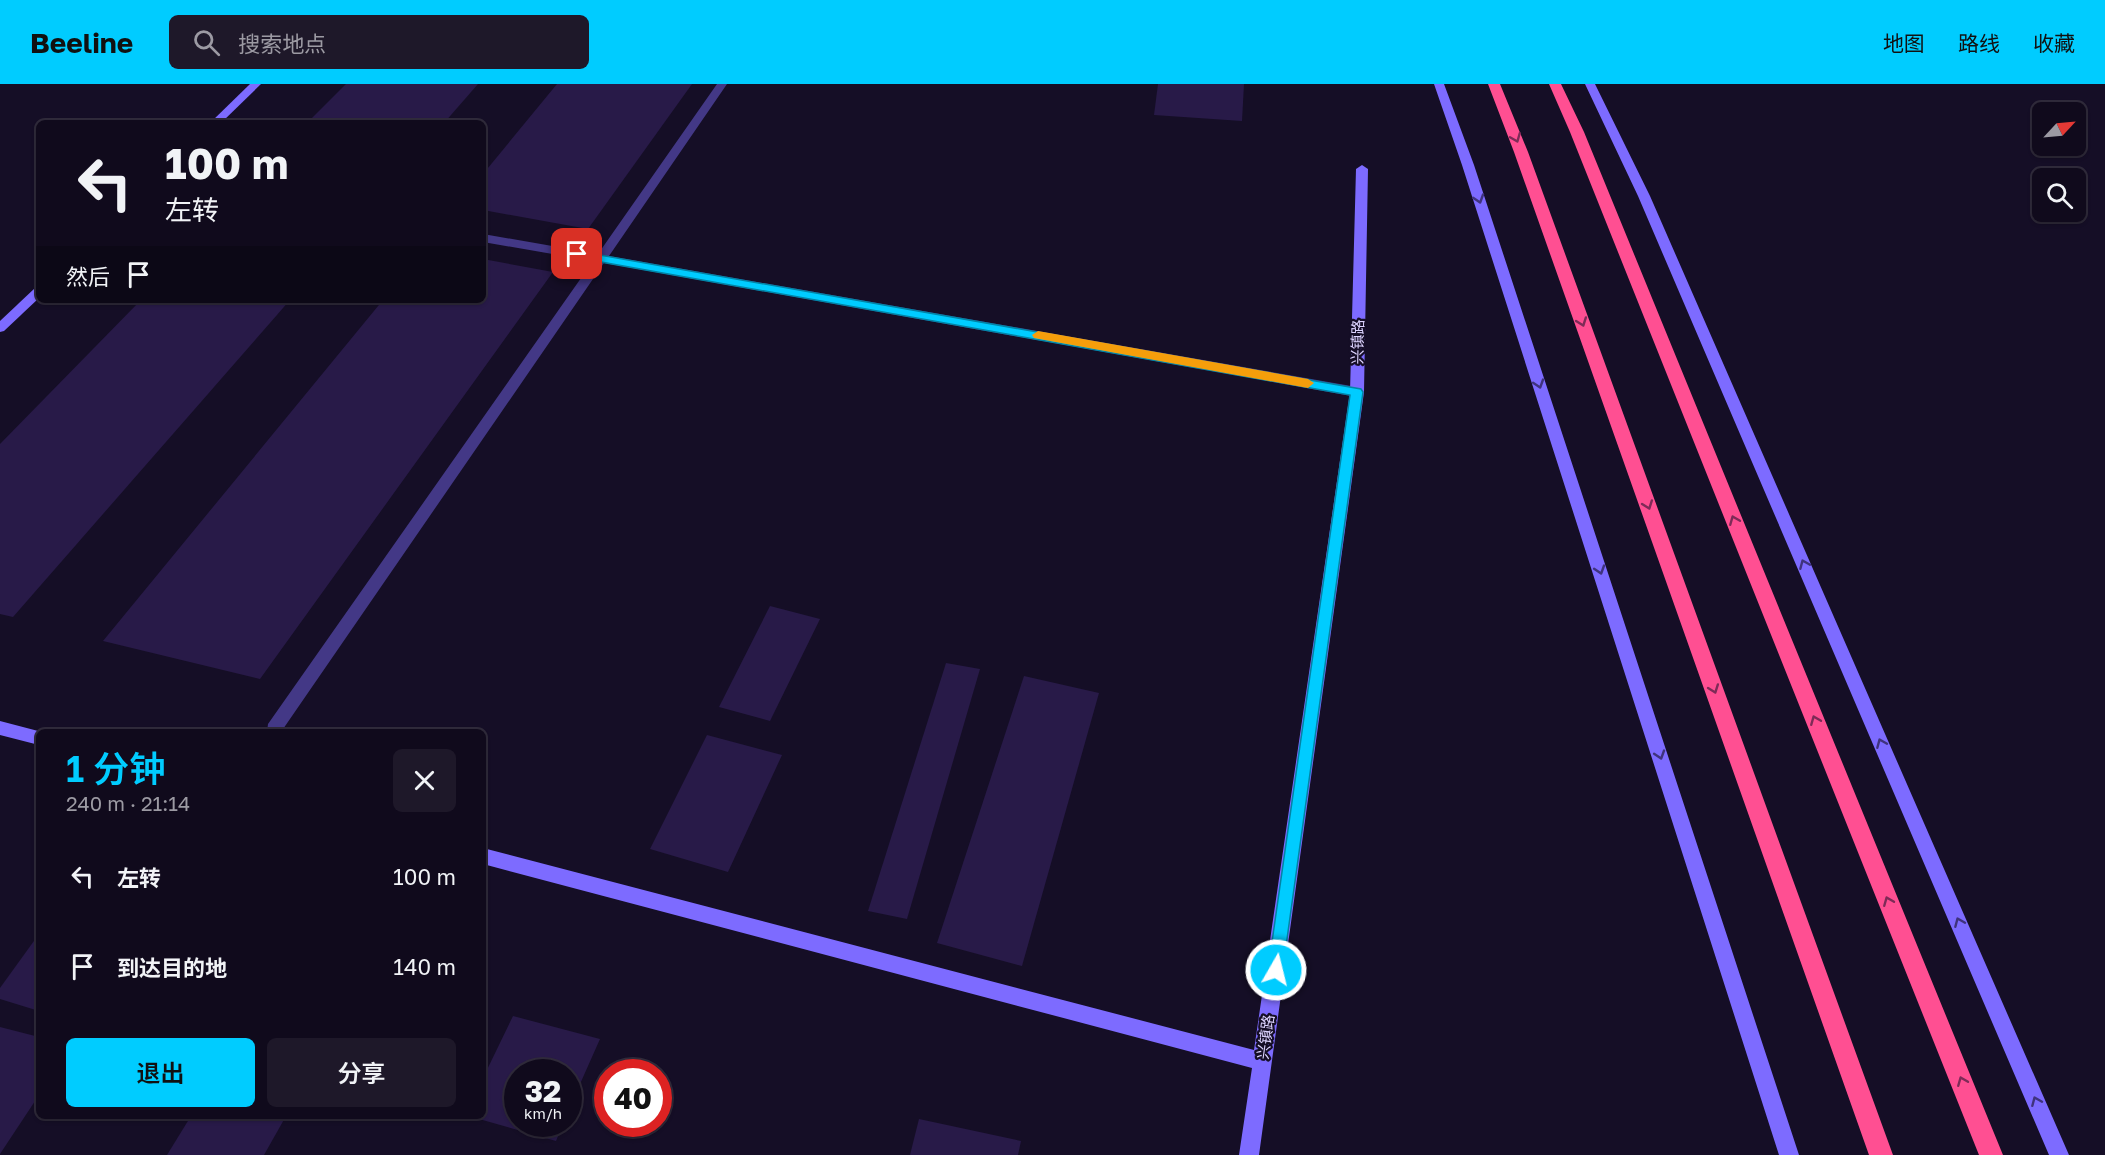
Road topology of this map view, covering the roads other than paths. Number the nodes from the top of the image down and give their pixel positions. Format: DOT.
graph roads {
  1 [pos="256,84"];
  2 [pos="722,84"];
  3 [pos="1439,84"];
  4 [pos="1494,84"];
  5 [pos="1555,84"];
  6 [pos="1590,84"];
  7 [pos="218,120"];
  8 [pos="1362,169"];
  9 [pos="486,239"];
  10 [pos="601,258"];
  11 [pos="36,294"];
  12 [pos="0,328"];
  13 [pos="1357,392"];
  14 [pos="0,728"];
  15 [pos="274,729"];
  16 [pos="36,737"];
  17 [pos="486,857"];
  18 [pos="1263,1062"];
  19 [pos="1249,1155"];
  20 [pos="1789,1155"];
  21 [pos="1881,1155"];
  22 [pos="1991,1155"];
  23 [pos="2059,1155"];
  1 -- 7 [label="street"];
  2 -- 10 [label="lane"];
  3 -- 20 [label="street, one-way"];
  4 -- 21 [label="highway, one-way"];
  22 -- 5 [label="highway, one-way"];
  23 -- 6 [label="street, one-way"];
  8 -- 13 [label="street, 兴镇路"];
  9 -- 10 [label="lane"];
  10 -- 13 [label="lane"];
  10 -- 15 [label="lane"];
  11 -- 12 [label="street"];
  13 -- 18 [label="street, 兴镇路"];
  14 -- 16 [label="street"];
  17 -- 18 [label="street"];
  18 -- 19 [label="street, 兴镇路"];
}
